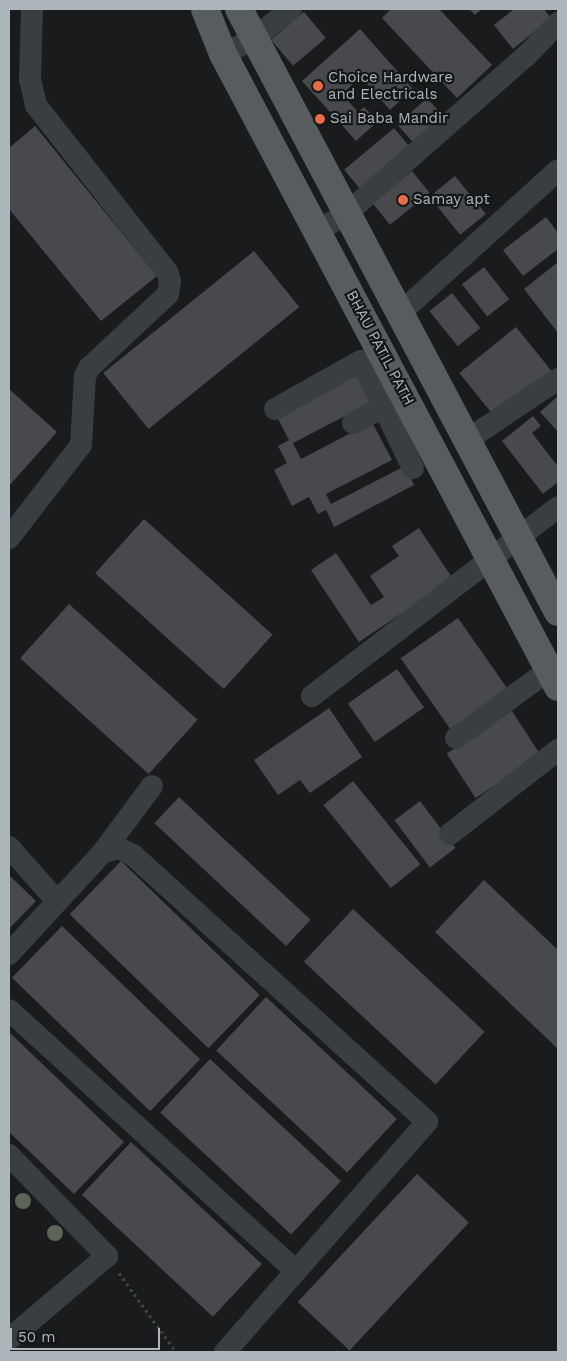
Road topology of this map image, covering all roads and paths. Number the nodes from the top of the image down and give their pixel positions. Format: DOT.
graph roads {
  1 [pos="32,9"];
  2 [pos="205,9"];
  3 [pos="239,9"];
  4 [pos="291,9"];
  5 [pos="558,23"];
  6 [pos="252,40"];
  7 [pos="224,54"];
  8 [pos="558,170"];
  9 [pos="346,214"];
  10 [pos="317,231"];
  11 [pos="400,313"];
  12 [pos="558,379"];
  13 [pos="394,402"];
  14 [pos="275,409"];
  15 [pos="353,423"];
  16 [pos="467,440"];
  17 [pos="413,468"];
  18 [pos="558,507"];
  19 [pos="9,538"];
  20 [pos="520,539"];
  21 [pos="492,560"];
  22 [pos="558,612"];
  23 [pos="554,678"];
  24 [pos="312,696"];
  25 [pos="456,738"];
  26 [pos="558,750"];
  27 [pos="152,786"];
  28 [pos="450,834"];
  29 [pos="9,847"];
  30 [pos="103,852"];
  31 [pos="57,901"];
  32 [pos="9,954"];
  33 [pos="9,1010"];
  34 [pos="9,1155"];
  35 [pos="107,1256"];
  36 [pos="296,1271"];
  37 [pos="9,1339"];
  38 [pos="176,1352"];
  39 [pos="225,1352"];
  1 -- 19 [label="street"];
  2 -- 7 [label="main road, BHAU PATIL PATH"];
  3 -- 6 [label="main road"];
  4 -- 6 [label="street"];
  5 -- 9 [label="street"];
  6 -- 7 [label="street"];
  6 -- 9 [label="main road"];
  7 -- 10 [label="main road, BHAU PATIL PATH"];
  8 -- 11 [label="street"];
  9 -- 10 [label="street"];
  9 -- 11 [label="main road"];
  10 -- 13 [label="main road, BHAU PATIL PATH"];
  11 -- 16 [label="main road"];
  12 -- 16 [label="street"];
  13 -- 14 [label="street"];
  13 -- 15 [label="street"];
  13 -- 17 [label="street"];
  13 -- 21 [label="main road, BHAU PATIL PATH"];
  16 -- 20 [label="main road"];
  18 -- 20 [label="street"];
  20 -- 21 [label="street"];
  20 -- 22 [label="main road"];
  21 -- 23 [label="main road, BHAU PATIL PATH"];
  21 -- 24 [label="street"];
  23 -- 25 [label="street"];
  26 -- 28 [label="street"];
  27 -- 30 [label="street"];
  29 -- 31 [label="street"];
  30 -- 31 [label="street"];
  30 -- 36 [label="street"];
  31 -- 32 [label="street"];
  33 -- 36 [label="street"];
  34 -- 35 [label="street"];
  35 -- 37 [label="street"];
  35 -- 38 [label="path"];
  36 -- 39 [label="street"];
}
